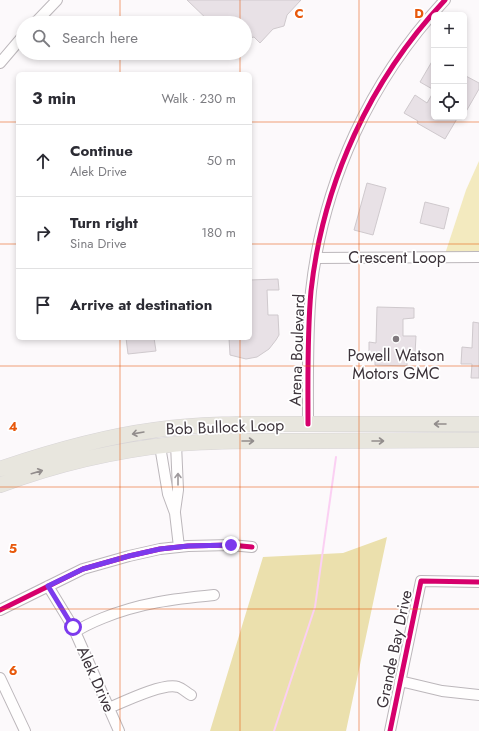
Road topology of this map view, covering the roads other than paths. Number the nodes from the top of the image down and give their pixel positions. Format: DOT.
graph roads {
  1 [pos="56,0"];
  2 [pos="445,0"];
  3 [pos="41,16"];
  4 [pos="16,44"];
  5 [pos="0,63"];
  6 [pos="479,257"];
  7 [pos="316,258"];
  8 [pos="308,424"];
  9 [pos="479,424"];
  10 [pos="479,440"];
  11 [pos="176,444"];
  12 [pos="160,446"];
  13 [pos="0,469"];
  14 [pos="0,485"];
  15 [pos="175,513"];
  16 [pos="179,547"];
  17 [pos="252,547"];
  18 [pos="479,582"];
  19 [pos="48,586"];
  20 [pos="214,595"];
  21 [pos="0,610"];
  22 [pos="75,632"];
  23 [pos="0,678"];
  24 [pos="400,681"];
  25 [pos="191,695"];
  26 [pos="479,695"];
  27 [pos="109,708"];
  28 [pos="25,731"];
  29 [pos="119,731"];
  30 [pos="390,731"];
  1 -- 3 [label="street"];
  2 -- 7 [label="street, Arena Boulevard"];
  4 -- 5 [label="street"];
  6 -- 7 [label="street, Crescent Loop"];
  7 -- 8 [label="street, Arena Boulevard"];
  9 -- 8 [label="highway, Bob Bullock Loop, one-way"];
  8 -- 13 [label="highway, Bob Bullock Loop, one-way"];
  11 -- 10 [label="highway, Bob Bullock Loop, one-way"];
  11 -- 12 [label="highway, Bob Bullock Loop"];
  15 -- 11 [label="street, one-way"];
  14 -- 12 [label="highway, Bob Bullock Loop, one-way"];
  12 -- 15 [label="street"];
  15 -- 16 [label="street"];
  16 -- 17 [label="street"];
  16 -- 19 [label="street"];
  18 -- 24 [label="street, Grande Bay Drive"];
  19 -- 21 [label="street"];
  19 -- 22 [label="street, Alek Drive"];
  20 -- 22 [label="street"];
  22 -- 27 [label="street, Alek Drive"];
  23 -- 28 [label="street"];
  24 -- 26 [label="street"];
  24 -- 30 [label="street, Grande Bay Drive"];
  25 -- 27 [label="street"];
  27 -- 29 [label="street, Alek Drive"];
}
